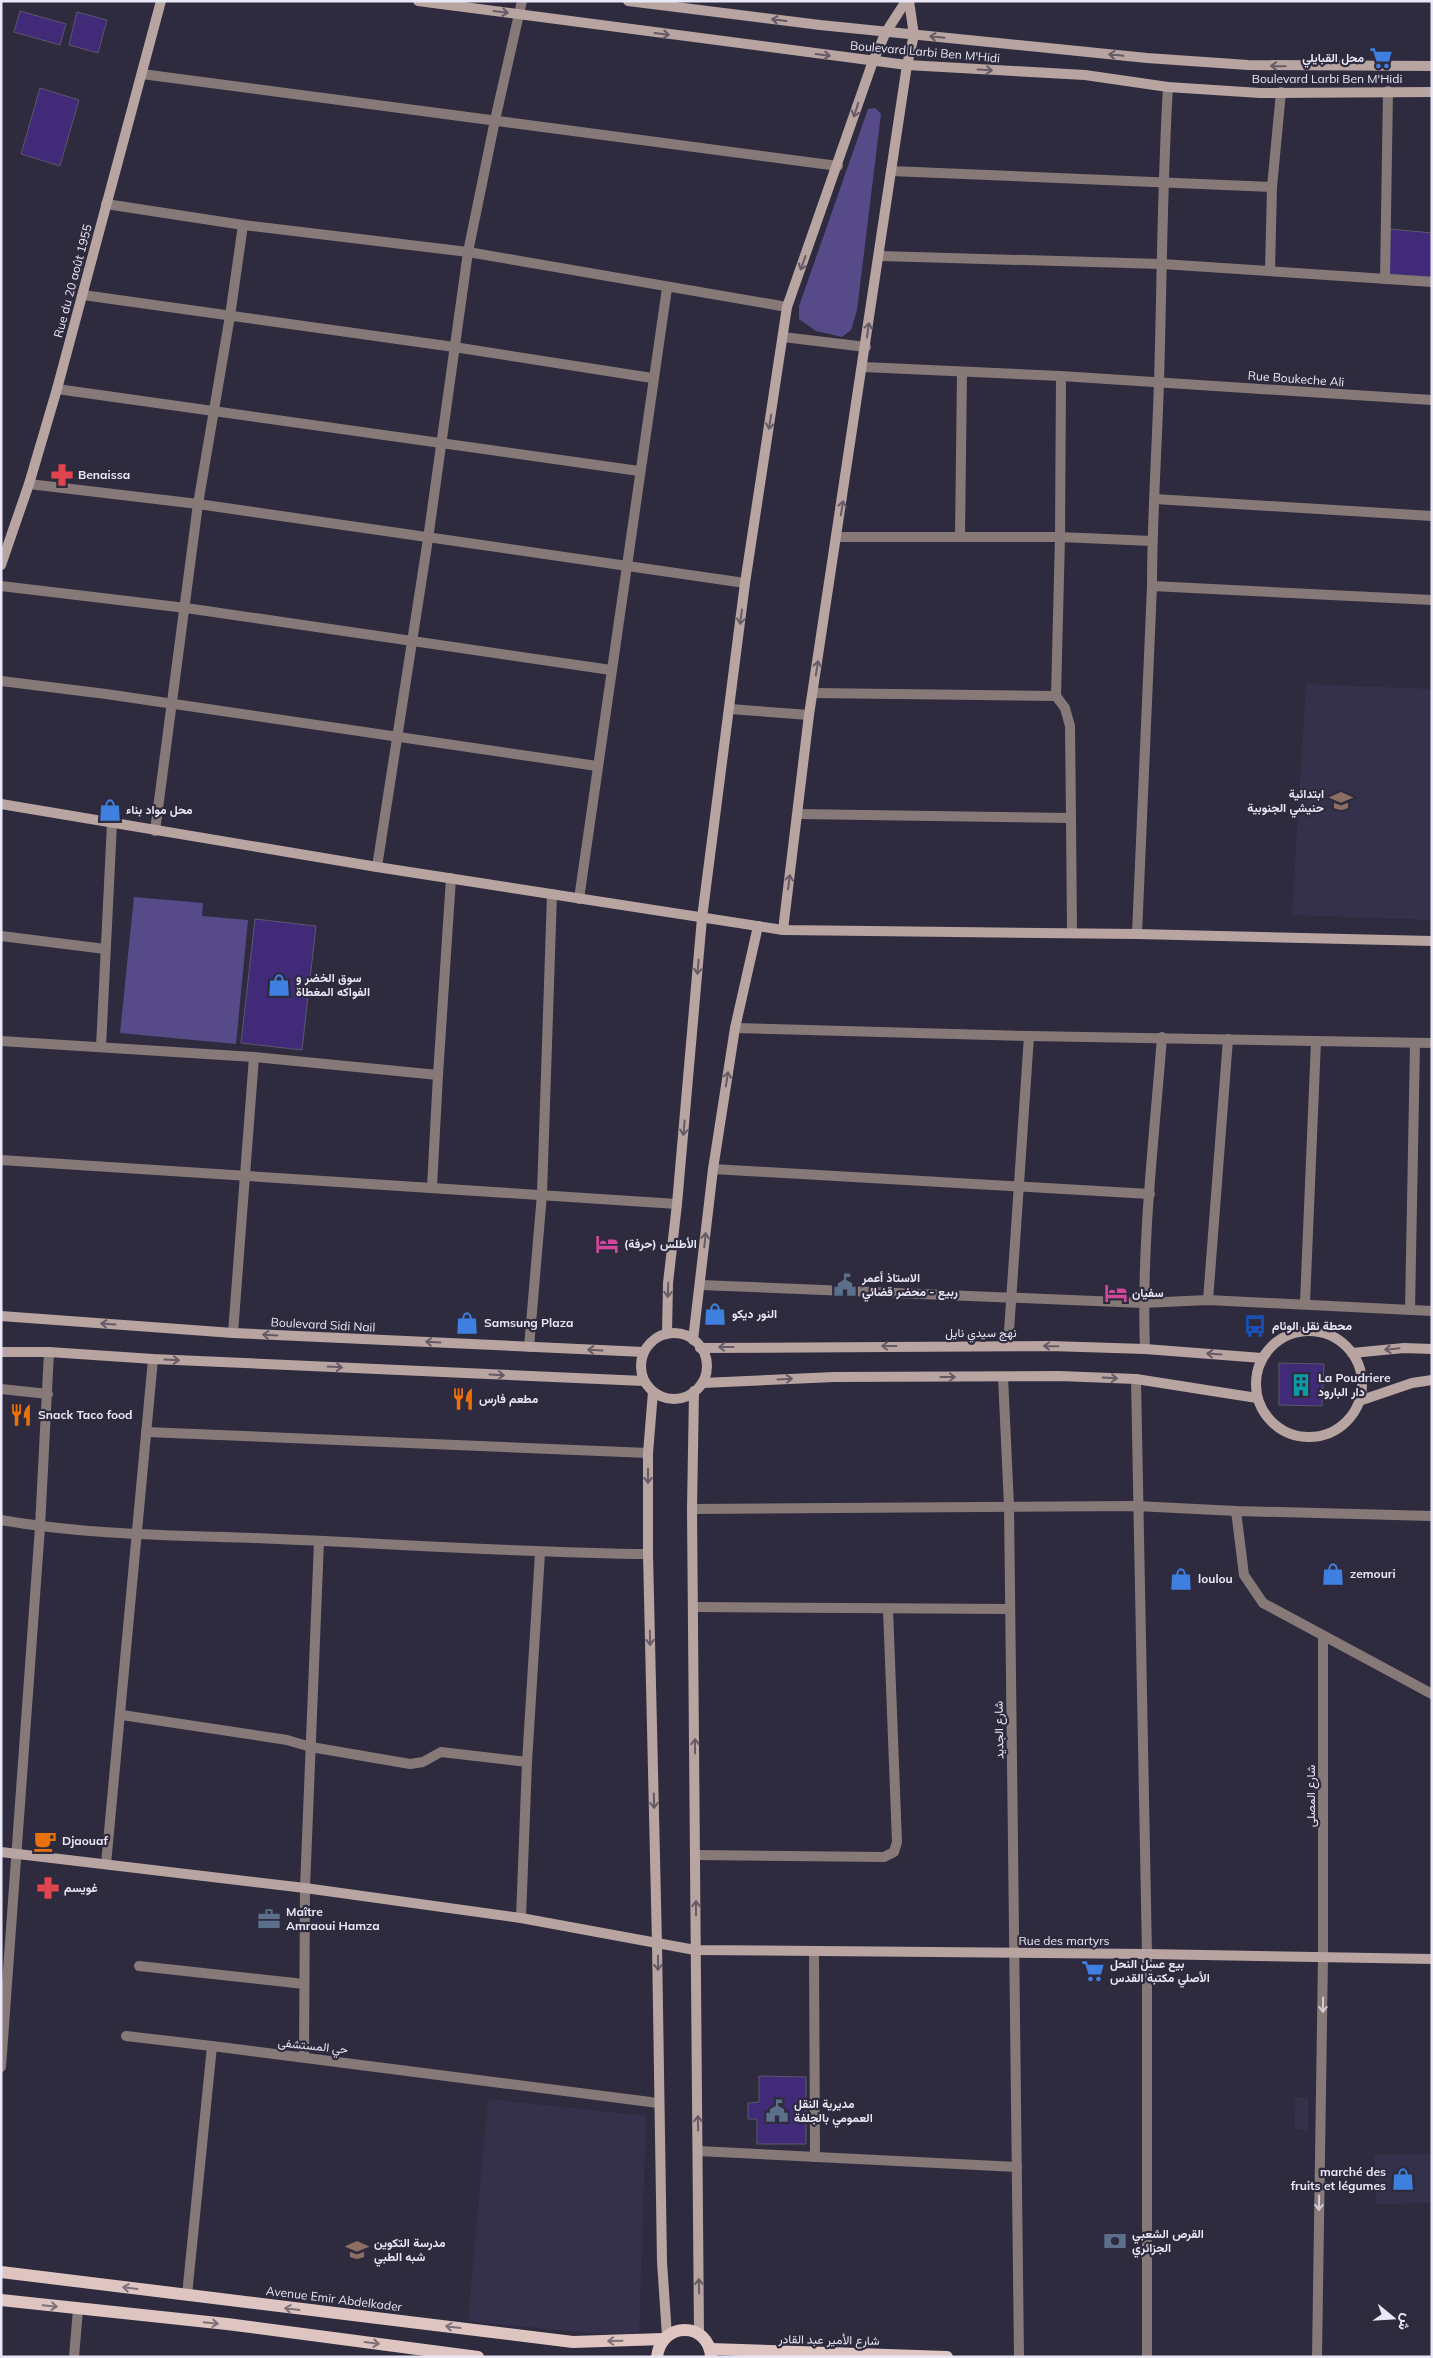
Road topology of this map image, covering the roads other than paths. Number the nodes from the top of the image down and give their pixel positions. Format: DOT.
graph roads {
  1 [pos="161,1"];
  2 [pos="418,1"];
  3 [pos="522,1"];
  4 [pos="628,1"];
  5 [pos="908,1"];
  6 [pos="519,14"];
  7 [pos="886,32"];
  8 [pos="914,35"];
  9 [pos="873,61"];
  10 [pos="907,65"];
  11 [pos="1432,66"];
  12 [pos="142,74"];
  13 [pos="1168,86"];
  14 [pos="1388,91"];
  15 [pos="1282,92"];
  16 [pos="1432,92"];
  17 [pos="495,120"];
  18 [pos="838,166"];
  19 [pos="891,170"];
  20 [pos="1163,181"];
  21 [pos="1272,187"];
  22 [pos="106,204"];
  23 [pos="243,225"];
  24 [pos="468,252"];
  25 [pos="879,256"];
  26 [pos="1162,264"];
  27 [pos="1270,271"];
  28 [pos="1385,279"];
  29 [pos="1432,282"];
  30 [pos="667,288"];
  31 [pos="83,295"];
  32 [pos="787,307"];
  33 [pos="230,316"];
  34 [pos="783,337"];
  35 [pos="454,346"];
  36 [pos="866,347"];
  37 [pos="863,367"];
  38 [pos="962,372"];
  39 [pos="1061,376"];
  40 [pos="652,378"];
  41 [pos="1159,382"];
  42 [pos="57,389"];
  43 [pos="1432,400"];
  44 [pos="214,412"];
  45 [pos="440,442"];
  46 [pos="639,471"];
  47 [pos="29,484"];
  48 [pos="1155,499"];
  49 [pos="198,504"];
  50 [pos="1432,516"];
  51 [pos="1060,536"];
  52 [pos="837,537"];
  53 [pos="960,537"];
  54 [pos="428,539"];
  55 [pos="1152,541"];
  56 [pos="1,565"];
  57 [pos="626,566"];
  58 [pos="745,583"];
  59 [pos="1,586"];
  60 [pos="1152,586"];
  61 [pos="1432,600"];
  62 [pos="186,608"];
  63 [pos="412,641"];
  64 [pos="611,670"];
  65 [pos="1,681"];
  66 [pos="813,693"];
  67 [pos="1056,696"];
  68 [pos="172,703"];
  69 [pos="730,709"];
  70 [pos="809,715"];
  71 [pos="396,737"];
  72 [pos="597,766"];
  73 [pos="1,804"];
  74 [pos="798,814"];
  75 [pos="1071,818"];
  76 [pos="112,823"];
  77 [pos="155,831"];
  78 [pos="376,868"];
  79 [pos="451,878"];
  80 [pos="552,894"];
  81 [pos="579,899"];
  82 [pos="702,918"];
  83 [pos="758,926"];
  84 [pos="783,930"];
  85 [pos="1072,933"];
  86 [pos="1137,934"];
  87 [pos="1,936"];
  88 [pos="1432,941"];
  89 [pos="105,949"];
  90 [pos="735,1028"];
  91 [pos="1029,1036"];
  92 [pos="1162,1037"];
  93 [pos="1228,1039"];
  94 [pos="1316,1041"];
  95 [pos="1,1042"];
  96 [pos="1415,1043"];
  97 [pos="1432,1043"];
  98 [pos="100,1047"];
  99 [pos="254,1057"];
  100 [pos="438,1075"];
  101 [pos="1,1160"];
  102 [pos="713,1169"];
  103 [pos="246,1175"];
  104 [pos="1019,1185"];
  105 [pos="432,1187"];
  106 [pos="542,1194"];
  107 [pos="1150,1194"];
  108 [pos="677,1204"];
  109 [pos="700,1285"];
  110 [pos="1012,1299"];
  111 [pos="1208,1300"];
  112 [pos="1305,1303"];
  113 [pos="1143,1304"];
  114 [pos="1410,1310"];
  115 [pos="1432,1312"];
  116 [pos="1,1316"];
  117 [pos="234,1333"];
  118 [pos="667,1334"];
  119 [pos="697,1344"];
  120 [pos="1008,1346"];
  121 [pos="529,1347"];
  122 [pos="1145,1349"];
  123 [pos="1432,1349"];
  124 [pos="1,1352"];
  125 [pos="49,1352"];
  126 [pos="644,1352"];
  127 [pos="1352,1353"];
  128 [pos="1262,1358"];
  129 [pos="153,1359"];
  130 [pos="1003,1377"];
  131 [pos="1136,1379"];
  132 [pos="1432,1380"];
  133 [pos="644,1381"];
  134 [pos="702,1383"];
  135 [pos="1,1389"];
  136 [pos="694,1391"];
  137 [pos="653,1392"];
  138 [pos="48,1394"];
  139 [pos="1257,1398"];
  140 [pos="1359,1401"];
  141 [pos="146,1432"];
  142 [pos="648,1453"];
  143 [pos="1009,1506"];
  144 [pos="1136,1506"];
  145 [pos="692,1509"];
  146 [pos="1236,1511"];
  147 [pos="1432,1516"];
  148 [pos="1,1520"];
  149 [pos="40,1527"];
  150 [pos="138,1533"];
  151 [pos="319,1541"];
  152 [pos="540,1553"];
  153 [pos="648,1554"];
  154 [pos="694,1607"];
  155 [pos="888,1609"];
  156 [pos="1010,1609"];
  157 [pos="1323,1636"];
  158 [pos="1432,1694"];
  159 [pos="122,1715"];
  160 [pos="311,1747"];
  161 [pos="527,1762"];
  162 [pos="1,1852"];
  163 [pos="18,1854"];
  164 [pos="696,1855"];
  165 [pos="106,1864"];
  166 [pos="305,1888"];
  167 [pos="521,1918"];
  168 [pos="657,1944"];
  169 [pos="696,1950"];
  170 [pos="814,1951"];
  171 [pos="1015,1954"];
  172 [pos="1147,1954"];
  173 [pos="1323,1956"];
  174 [pos="1432,1959"];
  175 [pos="139,1966"];
  176 [pos="304,1984"];
  177 [pos="126,2036"];
  178 [pos="212,2046"];
  179 [pos="304,2057"];
  180 [pos="1,2067"];
  181 [pos="658,2103"];
  182 [pos="698,2151"];
  183 [pos="816,2157"];
  184 [pos="1017,2166"];
  185 [pos="1,2272"];
  186 [pos="187,2295"];
  187 [pos="1,2300"];
  188 [pos="78,2309"];
  189 [pos="700,2334"];
  190 [pos="665,2338"];
  191 [pos="710,2353"];
  192 [pos="74,2357"];
  193 [pos="478,2357"];
  194 [pos="657,2357"];
  195 [pos="947,2357"];
  196 [pos="1019,2357"];
  197 [pos="1147,2357"];
  198 [pos="1317,2357"];
  1 -- 12 [label="street, Rue du 20 août 1955"];
  2 -- 6 [label="street, Boulevard Larbi Ben M'Hidi, one-way"];
  3 -- 6 [label="street"];
  7 -- 4 [label="street, one-way"];
  5 -- 7 [label="street"];
  5 -- 8 [label="street"];
  6 -- 9 [label="street, Boulevard Larbi Ben M'Hidi, one-way"];
  6 -- 17 [label="street"];
  7 -- 8 [label="street"];
  7 -- 9 [label="street"];
  8 -- 10 [label="street"];
  11 -- 8 [label="street, one-way"];
  9 -- 10 [label="street, Boulevard Larbi Ben M'Hidi"];
  9 -- 18 [label="street, one-way"];
  10 -- 13 [label="street, Boulevard Larbi Ben M'Hidi, one-way"];
  10 -- 19 [label="street"];
  12 -- 17 [label="street"];
  12 -- 22 [label="street, Rue du 20 août 1955"];
  13 -- 15 [label="street, Boulevard Larbi Ben M'Hidi"];
  13 -- 20 [label="street"];
  14 -- 15 [label="street, Boulevard Larbi Ben M'Hidi"];
  14 -- 16 [label="street, Boulevard Larbi Ben M'Hidi"];
  14 -- 28 [label="street"];
  15 -- 21 [label="street"];
  17 -- 18 [label="street"];
  17 -- 24 [label="street"];
  18 -- 32 [label="street, one-way"];
  19 -- 20 [label="street"];
  19 -- 25 [label="street"];
  20 -- 21 [label="street"];
  20 -- 26 [label="street"];
  21 -- 27 [label="street"];
  22 -- 23 [label="street"];
  22 -- 31 [label="street, Rue du 20 août 1955"];
  23 -- 24 [label="street"];
  23 -- 33 [label="street"];
  24 -- 30 [label="street"];
  24 -- 35 [label="street"];
  25 -- 26 [label="street"];
  36 -- 25 [label="street, one-way"];
  26 -- 27 [label="street"];
  26 -- 41 [label="street"];
  27 -- 28 [label="street"];
  28 -- 29 [label="street"];
  30 -- 32 [label="street"];
  30 -- 40 [label="street"];
  31 -- 33 [label="street"];
  31 -- 42 [label="street, Rue du 20 août 1955"];
  32 -- 34 [label="street"];
  33 -- 35 [label="street"];
  33 -- 44 [label="street"];
  34 -- 36 [label="street"];
  34 -- 58 [label="street, one-way"];
  35 -- 40 [label="street"];
  35 -- 45 [label="street"];
  36 -- 37 [label="street"];
  37 -- 38 [label="street, Rue Boukeche Ali"];
  52 -- 37 [label="street, one-way"];
  38 -- 39 [label="street, Rue Boukeche Ali"];
  38 -- 53 [label="street"];
  39 -- 41 [label="street, Rue Boukeche Ali"];
  39 -- 51 [label="street"];
  40 -- 46 [label="street"];
  41 -- 43 [label="street, Rue Boukeche Ali"];
  41 -- 48 [label="street"];
  42 -- 44 [label="street"];
  42 -- 47 [label="street, Rue du 20 août 1955"];
  44 -- 45 [label="street"];
  44 -- 49 [label="street"];
  45 -- 46 [label="street"];
  45 -- 54 [label="street"];
  46 -- 57 [label="street"];
  47 -- 49 [label="street"];
  47 -- 56 [label="street, Rue du 20 août 1955"];
  48 -- 50 [label="street"];
  48 -- 55 [label="street"];
  49 -- 54 [label="street"];
  49 -- 62 [label="street"];
  51 -- 53 [label="street"];
  51 -- 55 [label="street"];
  51 -- 67 [label="street"];
  52 -- 53 [label="street"];
  66 -- 52 [label="street, one-way"];
  54 -- 57 [label="street"];
  54 -- 63 [label="street"];
  55 -- 60 [label="street"];
  57 -- 58 [label="street"];
  57 -- 64 [label="street"];
  58 -- 69 [label="street, one-way"];
  59 -- 62 [label="street"];
  60 -- 61 [label="street"];
  60 -- 86 [label="street"];
  62 -- 63 [label="street"];
  62 -- 68 [label="street"];
  63 -- 64 [label="street"];
  63 -- 71 [label="street"];
  64 -- 72 [label="street"];
  65 -- 68 [label="street"];
  66 -- 67 [label="street"];
  66 -- 70 [label="street"];
  67 -- 75 [label="street"];
  68 -- 71 [label="street"];
  68 -- 77 [label="street"];
  69 -- 70 [label="street"];
  69 -- 82 [label="street"];
  70 -- 74 [label="street"];
  71 -- 72 [label="street"];
  71 -- 78 [label="street"];
  72 -- 81 [label="street"];
  73 -- 76 [label="street"];
  74 -- 75 [label="street"];
  84 -- 74 [label="street, one-way"];
  75 -- 85 [label="street"];
  76 -- 77 [label="street"];
  76 -- 89 [label="street"];
  77 -- 78 [label="street"];
  78 -- 79 [label="street"];
  79 -- 80 [label="street"];
  79 -- 100 [label="street"];
  80 -- 81 [label="street"];
  80 -- 106 [label="street"];
  81 -- 82 [label="street"];
  82 -- 83 [label="street"];
  82 -- 108 [label="street, one-way"];
  83 -- 84 [label="street"];
  83 -- 90 [label="street"];
  84 -- 85 [label="street"];
  85 -- 86 [label="street"];
  86 -- 88 [label="street"];
  87 -- 89 [label="street"];
  89 -- 98 [label="street"];
  90 -- 91 [label="street"];
  102 -- 90 [label="street, one-way"];
  91 -- 92 [label="street"];
  91 -- 104 [label="street"];
  92 -- 93 [label="street"];
  92 -- 107 [label="street"];
  93 -- 94 [label="street"];
  93 -- 111 [label="street"];
  94 -- 96 [label="street"];
  94 -- 112 [label="street"];
  95 -- 98 [label="street"];
  96 -- 97 [label="street"];
  96 -- 114 [label="street"];
  98 -- 99 [label="street"];
  99 -- 100 [label="street"];
  99 -- 103 [label="street"];
  100 -- 105 [label="street"];
  101 -- 103 [label="street"];
  102 -- 104 [label="street"];
  109 -- 102 [label="street, one-way"];
  103 -- 105 [label="street"];
  103 -- 117 [label="street"];
  104 -- 107 [label="street"];
  104 -- 110 [label="street"];
  105 -- 106 [label="street"];
  106 -- 108 [label="street"];
  106 -- 121 [label="street"];
  107 -- 113 [label="street"];
  108 -- 118 [label="street, one-way"];
  109 -- 110 [label="street"];
  109 -- 119 [label="street"];
  110 -- 113 [label="street"];
  110 -- 120 [label="street"];
  111 -- 112 [label="street"];
  111 -- 113 [label="street"];
  112 -- 114 [label="street"];
  113 -- 122 [label="street"];
  114 -- 115 [label="street"];
  117 -- 116 [label="street, Boulevard Sidi Nail, one-way"];
  121 -- 117 [label="street, Boulevard Sidi Nail, one-way"];
  118 -- 119 [label="street"];
  118 -- 126 [label="street"];
  120 -- 119 [label="street, نهج سيدي نايل, one-way"];
  119 -- 134 [label="street"];
  122 -- 120 [label="street, نهج سيدي نايل, one-way"];
  126 -- 121 [label="street, Boulevard Sidi Nail, one-way"];
  128 -- 122 [label="street, نهج سيدي نايل, one-way"];
  123 -- 127 [label="street, one-way"];
  124 -- 125 [label="street"];
  125 -- 129 [label="street"];
  125 -- 138 [label="street"];
  126 -- 133 [label="street"];
  127 -- 128 [label="street"];
  127 -- 140 [label="street"];
  128 -- 139 [label="street"];
  129 -- 133 [label="street, one-way"];
  129 -- 141 [label="street"];
  130 -- 131 [label="street, one-way"];
  134 -- 130 [label="street, one-way"];
  130 -- 143 [label="street, شارع الجديد"];
  131 -- 139 [label="street"];
  131 -- 144 [label="street"];
  132 -- 140 [label="street"];
  133 -- 137 [label="street"];
  134 -- 136 [label="street"];
  135 -- 138 [label="street"];
  136 -- 137 [label="street"];
  136 -- 145 [label="street"];
  137 -- 142 [label="street"];
  138 -- 149 [label="street"];
  139 -- 140 [label="street"];
  141 -- 142 [label="street"];
  141 -- 150 [label="street"];
  142 -- 153 [label="street, one-way"];
  143 -- 144 [label="street"];
  143 -- 145 [label="street"];
  143 -- 156 [label="street, شارع الجديد"];
  144 -- 146 [label="street"];
  144 -- 172 [label="street"];
  145 -- 154 [label="street"];
  146 -- 147 [label="street"];
  146 -- 157 [label="street"];
  148 -- 149 [label="street"];
  149 -- 150 [label="street"];
  149 -- 163 [label="street"];
  150 -- 151 [label="street"];
  150 -- 159 [label="street"];
  151 -- 152 [label="street"];
  151 -- 160 [label="street"];
  152 -- 153 [label="street"];
  152 -- 161 [label="street"];
  153 -- 168 [label="street, one-way"];
  154 -- 155 [label="street"];
  164 -- 154 [label="street, one-way"];
  155 -- 156 [label="street"];
  155 -- 164 [label="street"];
  156 -- 171 [label="street, شارع الجديد"];
  157 -- 158 [label="street"];
  157 -- 173 [label="street, شارع المصلى"];
  159 -- 160 [label="street"];
  159 -- 165 [label="street"];
  160 -- 161 [label="street"];
  160 -- 166 [label="street"];
  161 -- 167 [label="street"];
  162 -- 163 [label="street, Rue des martyrs"];
  163 -- 165 [label="street, Rue des martyrs"];
  163 -- 180 [label="street"];
  169 -- 164 [label="street, one-way"];
  165 -- 166 [label="street, Rue des martyrs"];
  166 -- 167 [label="street, Rue des martyrs"];
  166 -- 176 [label="street"];
  167 -- 168 [label="street, Rue des martyrs"];
  168 -- 169 [label="street, Rue des martyrs"];
  168 -- 181 [label="street, one-way"];
  169 -- 170 [label="street, Rue des martyrs"];
  182 -- 169 [label="street, one-way"];
  170 -- 171 [label="street, Rue des martyrs"];
  170 -- 183 [label="street"];
  171 -- 172 [label="street, Rue des martyrs"];
  171 -- 184 [label="street, شارع الجديد"];
  172 -- 173 [label="street, Rue des martyrs"];
  172 -- 197 [label="street"];
  173 -- 174 [label="street, Rue des martyrs"];
  173 -- 198 [label="street, شارع المصلى, one-way"];
  175 -- 176 [label="street"];
  176 -- 179 [label="street"];
  177 -- 178 [label="street, حي المستشفى"];
  178 -- 179 [label="street, حي المستشفى"];
  178 -- 186 [label="street"];
  179 -- 181 [label="street, حي المستشفى"];
  181 -- 190 [label="street"];
  182 -- 183 [label="street"];
  189 -- 182 [label="street, one-way"];
  183 -- 184 [label="street"];
  184 -- 196 [label="street, شارع الجديد"];
  186 -- 185 [label="main road, Avenue Emir Abdelkader, one-way"];
  190 -- 186 [label="main road, Avenue Emir Abdelkader, one-way"];
  187 -- 188 [label="main road, one-way"];
  188 -- 192 [label="street"];
  188 -- 193 [label="main road, one-way"];
  189 -- 190 [label="main road, Avenue Emir Abdelkader"];
  189 -- 191 [label="main road"];
  190 -- 194 [label="main road"];
  191 -- 195 [label="main road, شارع الأمير عبد القادر"];
}
